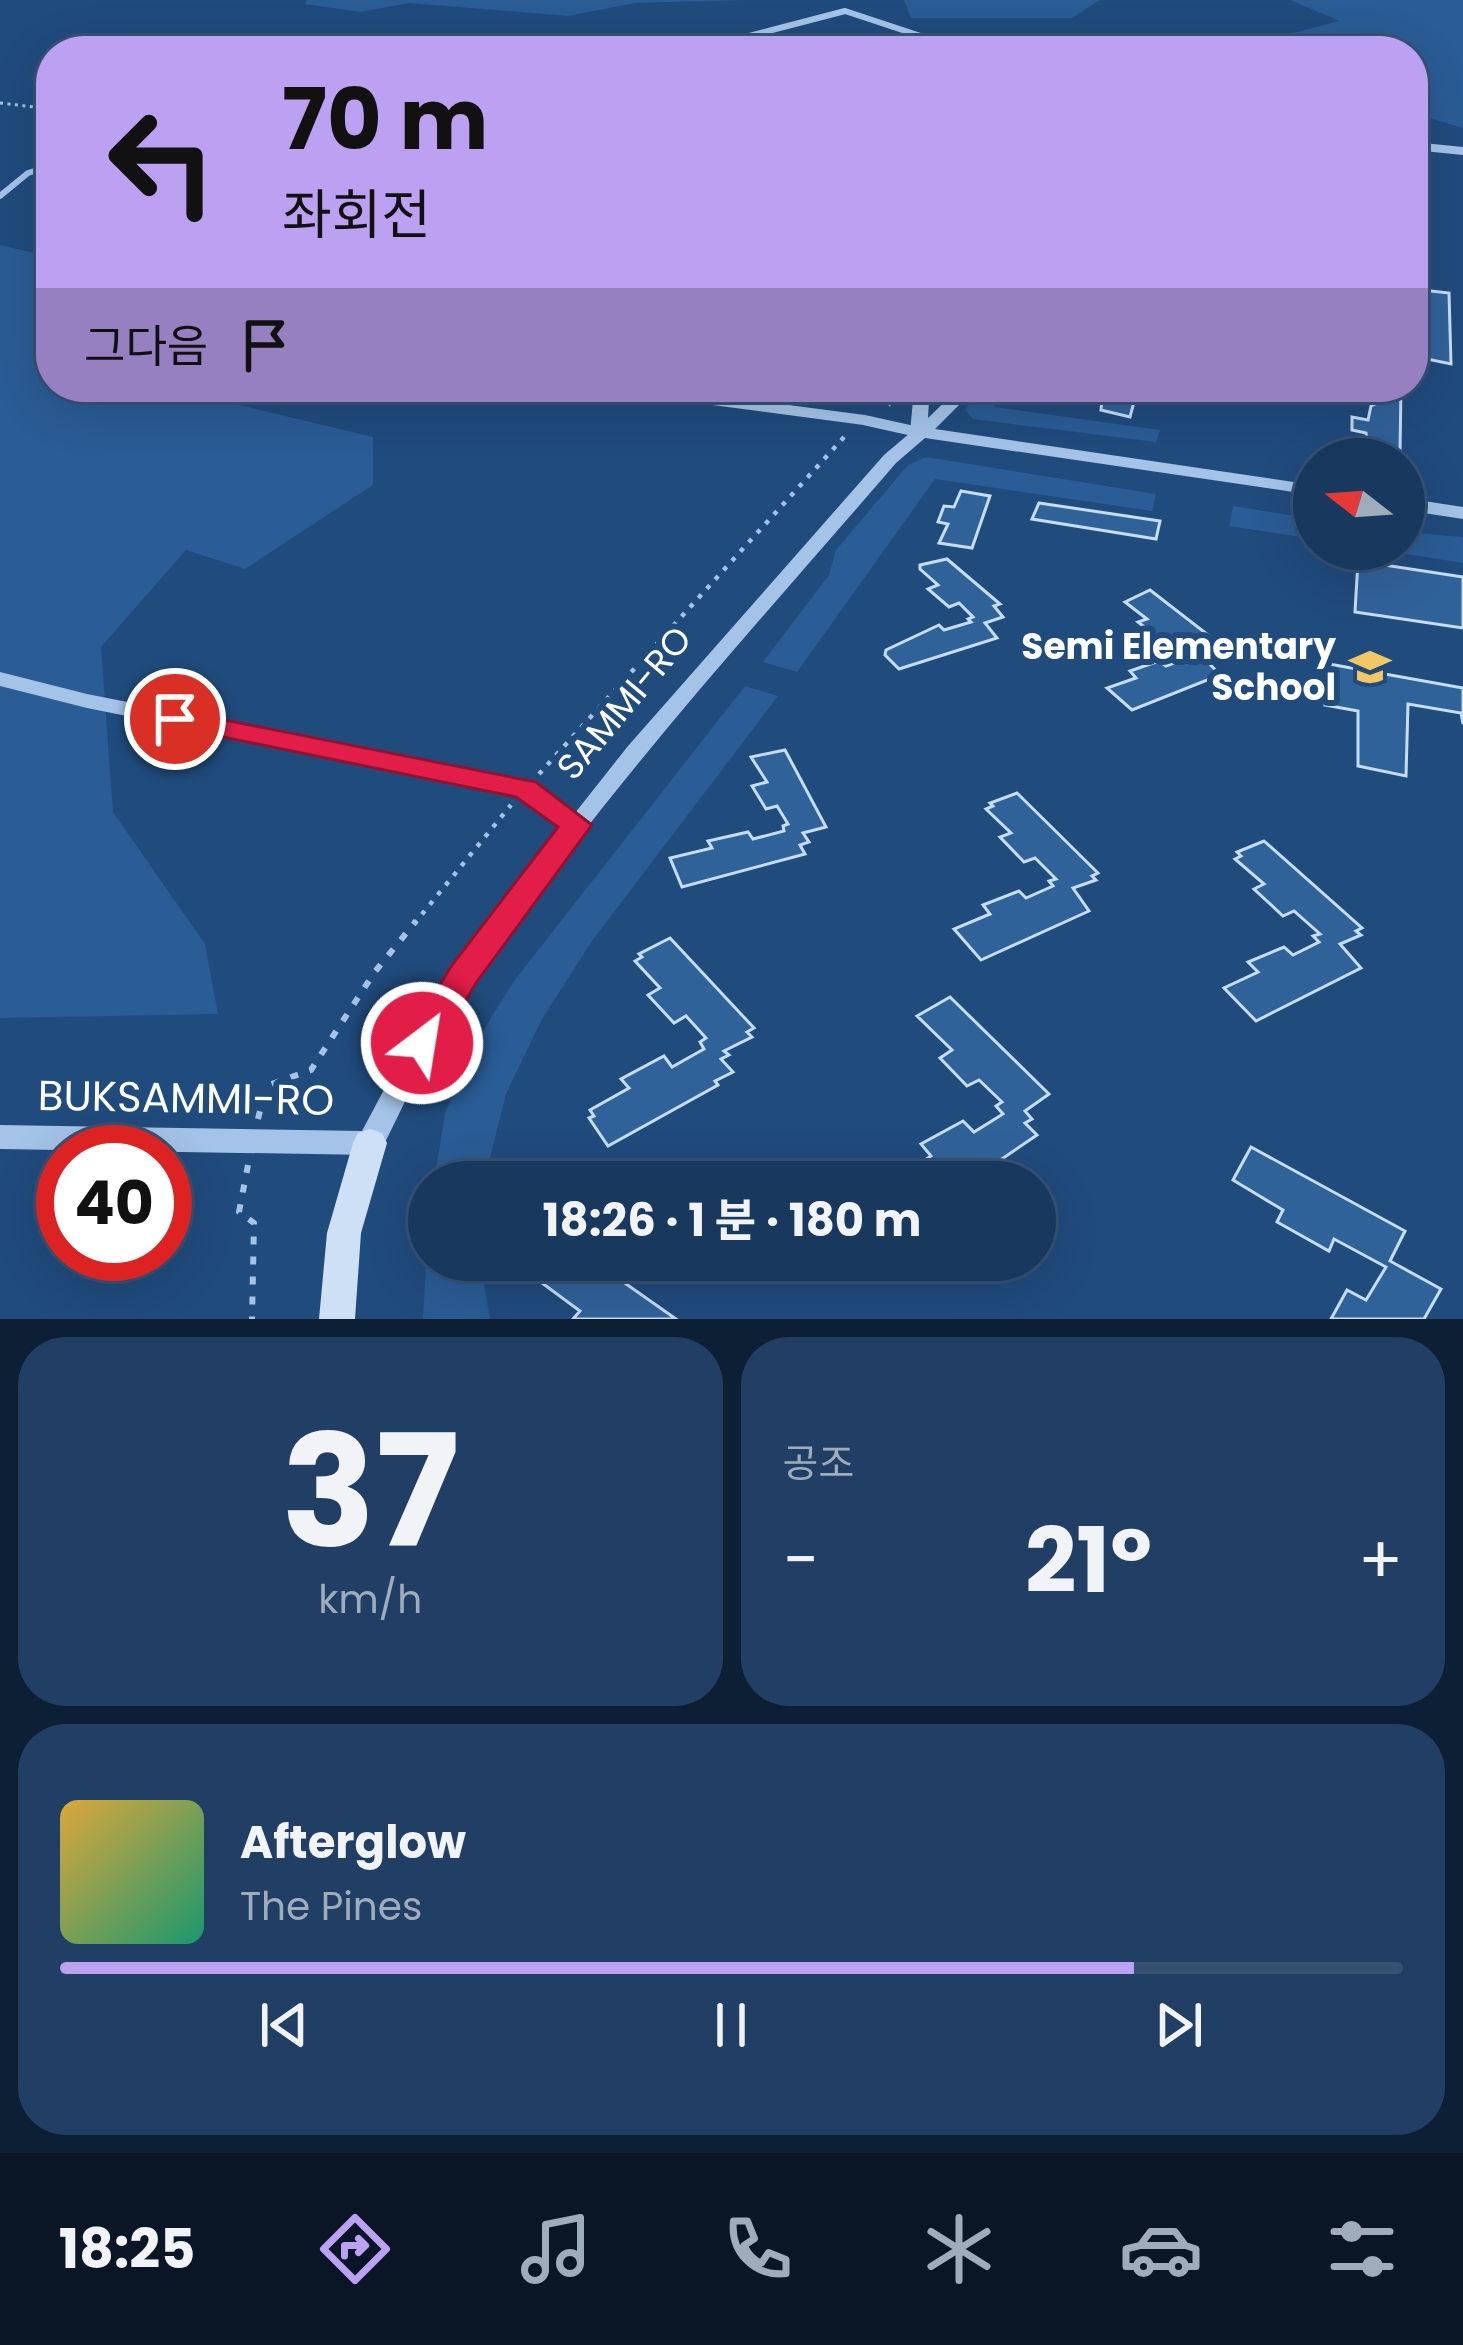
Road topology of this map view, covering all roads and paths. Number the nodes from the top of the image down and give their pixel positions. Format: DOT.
graph roads {
  1 [pos="744,36"];
  2 [pos="928,36"];
  3 [pos="0,103"];
  4 [pos="36,107"];
  5 [pos="1428,144"];
  6 [pos="1463,147"];
  7 [pos="36,171"];
  8 [pos="0,196"];
  9 [pos="724,402"];
  10 [pos="889,402"];
  11 [pos="922,402"];
  12 [pos="957,402"];
  13 [pos="864,421"];
  14 [pos="918,432"];
  15 [pos="1293,487"];
  16 [pos="1425,507"];
  17 [pos="1463,513"];
  18 [pos="0,679"];
  19 [pos="525,789"];
  20 [pos="576,825"];
  21 [pos="266,1086"];
  22 [pos="0,1137"];
  23 [pos="370,1143"];
  24 [pos="239,1212"];
  25 [pos="253,1319"];
  26 [pos="337,1319"];
  1 -- 2 [label="street"];
  3 -- 4 [label="path"];
  5 -- 6 [label="street"];
  7 -- 8 [label="lane"];
  9 -- 13 [label="street"];
  10 -- 13 [label="path"];
  11 -- 14 [label="street, SAMMI-RO"];
  12 -- 14 [label="street, SAMMI-RO"];
  13 -- 14 [label="street"];
  13 -- 19 [label="path"];
  14 -- 15 [label="street"];
  14 -- 20 [label="street, SAMMI-RO"];
  16 -- 17 [label="street"];
  18 -- 19 [label="street"];
  19 -- 20 [label="street"];
  19 -- 21 [label="path"];
  20 -- 23 [label="street, SAMMI-RO"];
  22 -- 23 [label="street, BUKSAMMI-RO"];
  23 -- 26 [label="main road, SAMMI-RO"];
  24 -- 25 [label="path"];
}
